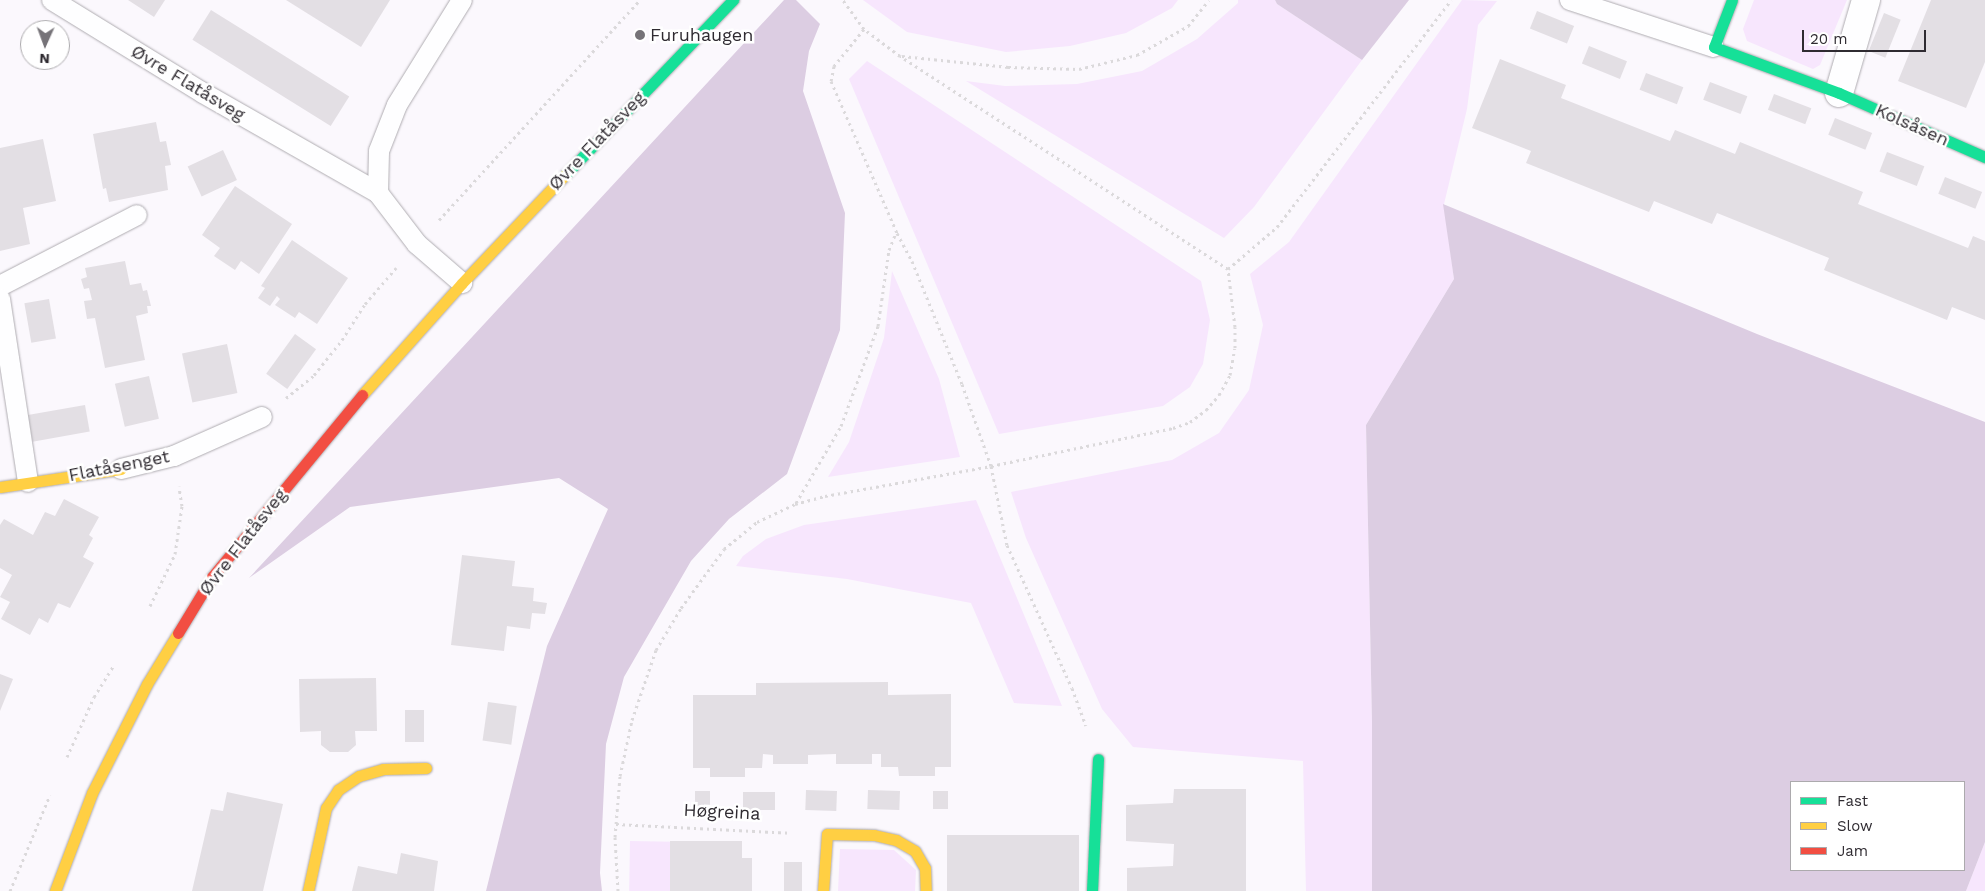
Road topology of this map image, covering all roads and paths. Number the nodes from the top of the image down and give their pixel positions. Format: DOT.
graph roads {
  1 [pos="52,0"];
  2 [pos="462,0"];
  3 [pos="640,0"];
  4 [pos="733,0"];
  5 [pos="844,0"];
  6 [pos="1210,0"];
  7 [pos="1451,0"];
  8 [pos="1570,0"];
  9 [pos="1732,0"];
  10 [pos="1866,0"];
  11 [pos="864,29"];
  12 [pos="1714,47"];
  13 [pos="900,56"];
  14 [pos="1839,93"];
  15 [pos="1985,157"];
  16 [pos="378,193"];
  17 [pos="137,215"];
  18 [pos="897,233"];
  19 [pos="417,244"];
  20 [pos="1228,269"];
  21 [pos="462,283"];
  22 [pos="0,286"];
  23 [pos="0,300"];
  24 [pos="262,417"];
  25 [pos="174,456"];
  26 [pos="991,466"];
  27 [pos="121,469"];
  28 [pos="28,482"];
  29 [pos="0,487"];
  30 [pos="796,504"];
  31 [pos="146,613"];
  32 [pos="114,664"];
  33 [pos="1098,759"];
  34 [pos="66,760"];
  35 [pos="426,768"];
  36 [pos="54,787"];
  37 [pos="616,824"];
  38 [pos="827,834"];
  39 [pos="10,891"];
  40 [pos="55,891"];
  41 [pos="308,891"];
  42 [pos="618,891"];
  43 [pos="823,891"];
  44 [pos="926,891"];
  45 [pos="1092,891"];
  1 -- 16 [label="lane, Øvre Flatåsveg"];
  2 -- 16 [label="lane"];
  3 -- 19 [label="path"];
  4 -- 21 [label="street, Øvre Flatåsveg"];
  5 -- 11 [label="path"];
  6 -- 13 [label="path"];
  7 -- 20 [label="path"];
  8 -- 12 [label="lane, Kolsåsen"];
  9 -- 12 [label="street"];
  10 -- 14 [label="street"];
  11 -- 13 [label="path"];
  11 -- 18 [label="path"];
  12 -- 14 [label="street, Kolsåsen"];
  13 -- 20 [label="path"];
  14 -- 15 [label="street, Kolsåsen"];
  16 -- 19 [label="lane, Øvre Flatåsveg"];
  17 -- 22 [label="lane"];
  18 -- 26 [label="path"];
  18 -- 30 [label="path"];
  19 -- 21 [label="lane, Øvre Flatåsveg"];
  19 -- 24 [label="path"];
  20 -- 26 [label="path"];
  21 -- 40 [label="street, Øvre Flatåsveg"];
  23 -- 28 [label="lane"];
  24 -- 25 [label="lane, Flatåsenget"];
  25 -- 27 [label="lane, Flatåsenget"];
  25 -- 31 [label="path"];
  26 -- 30 [label="path"];
  26 -- 33 [label="path"];
  27 -- 28 [label="street, Flatåsenget"];
  28 -- 29 [label="street, Flatåsenget"];
  30 -- 37 [label="path"];
  32 -- 34 [label="path"];
  33 -- 45 [label="street"];
  35 -- 41 [label="street"];
  36 -- 39 [label="path"];
  37 -- 38 [label="path, Høgreina"];
  37 -- 42 [label="path"];
  38 -- 43 [label="street"];
  38 -- 44 [label="street"];
}
